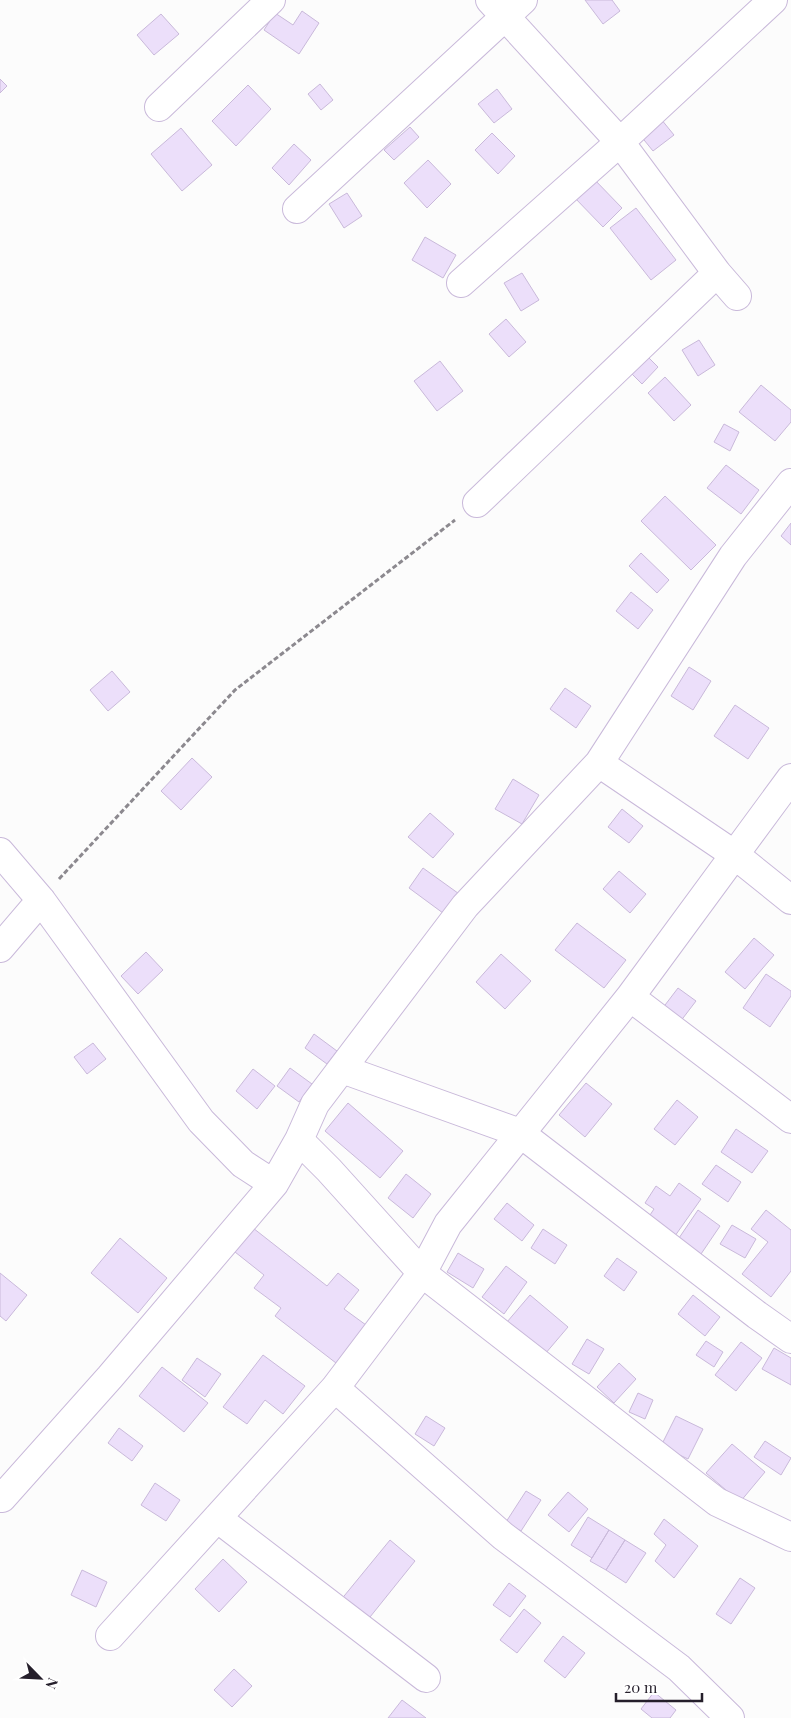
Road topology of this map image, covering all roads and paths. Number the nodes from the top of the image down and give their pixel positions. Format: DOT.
graph roads {
  1 [pos="272,0"];
  2 [pos="773,0"];
  3 [pos="506,6"];
  4 [pos="159,107"];
  5 [pos="620,142"];
  6 [pos="297,209"];
  7 [pos="717,273"];
  8 [pos="460,283"];
  9 [pos="737,296"];
  10 [pos="791,483"];
  11 [pos="477,503"];
  12 [pos="599,762"];
  13 [pos="791,778"];
  14 [pos="0,852"];
  15 [pos="735,855"];
  16 [pos="41,900"];
  17 [pos="791,900"];
  18 [pos="0,948"];
  19 [pos="630,997"];
  20 [pos="342,1069"];
  21 [pos="791,1119"];
  22 [pos="520,1133"];
  23 [pos="299,1140"];
  24 [pos="274,1184"];
  25 [pos="422,1273"];
  26 [pos="791,1339"];
  27 [pos="335,1388"];
  28 [pos="2,1498"];
  29 [pos="217,1518"];
  30 [pos="791,1537"];
  31 [pos="110,1636"];
  32 [pos="426,1678"];
  33 [pos="730,1718"];
  1 -- 4 [label="street"];
  2 -- 5 [label="street"];
  3 -- 5 [label="street"];
  3 -- 6 [label="street"];
  5 -- 7 [label="street"];
  5 -- 8 [label="street"];
  7 -- 9 [label="street"];
  7 -- 11 [label="street"];
  10 -- 12 [label="street"];
  11 -- 16 [label="path"];
  12 -- 15 [label="street"];
  12 -- 20 [label="street"];
  13 -- 15 [label="street"];
  14 -- 16 [label="street"];
  15 -- 17 [label="street"];
  15 -- 19 [label="street"];
  16 -- 18 [label="street"];
  16 -- 24 [label="street"];
  19 -- 21 [label="street"];
  19 -- 22 [label="street"];
  20 -- 22 [label="street"];
  20 -- 23 [label="street"];
  22 -- 25 [label="street"];
  22 -- 26 [label="street"];
  23 -- 24 [label="street"];
  23 -- 25 [label="street"];
  24 -- 28 [label="street"];
  25 -- 27 [label="street"];
  25 -- 30 [label="street"];
  27 -- 29 [label="street"];
  27 -- 33 [label="street"];
  29 -- 31 [label="street"];
  29 -- 32 [label="street"];
}
